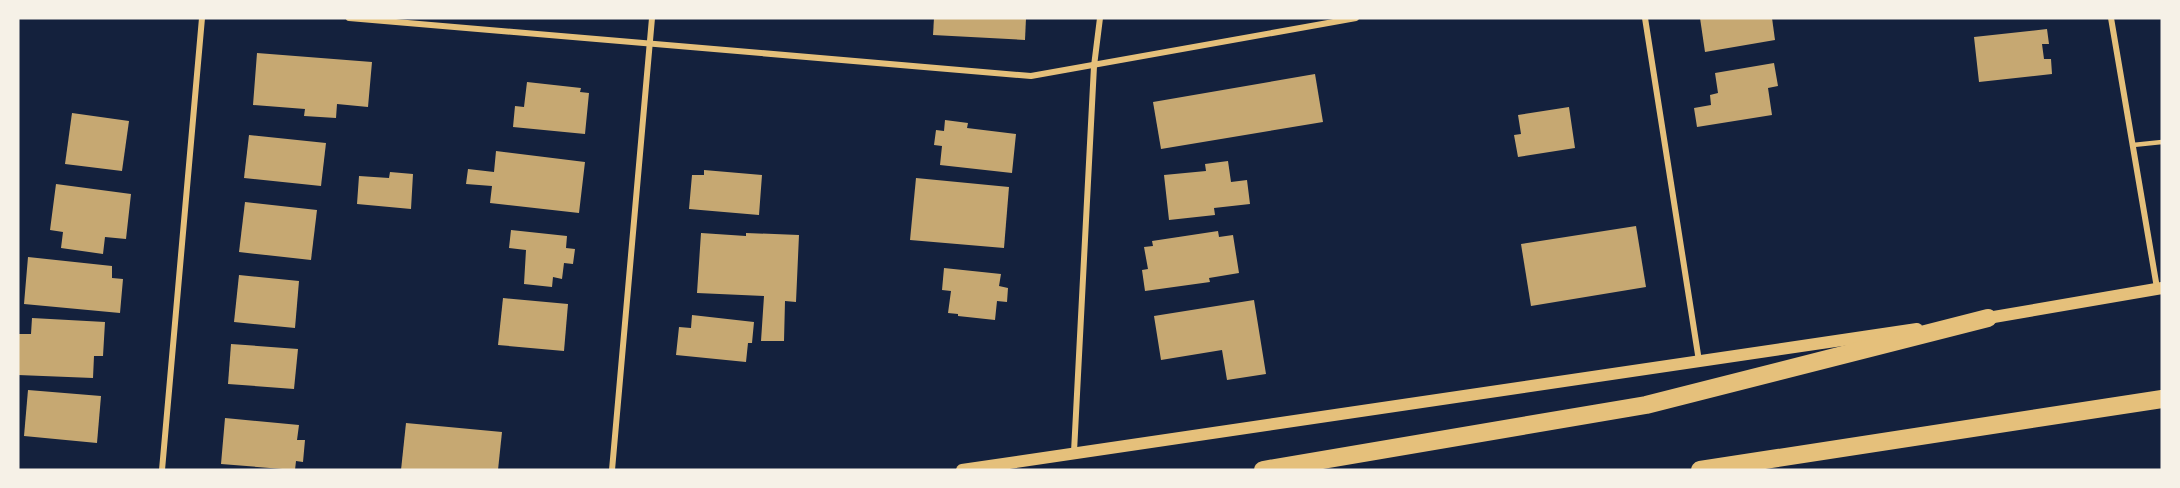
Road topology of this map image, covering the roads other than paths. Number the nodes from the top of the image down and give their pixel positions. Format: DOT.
graph roads {
  1 [pos="202,18"];
  2 [pos="349,18"];
  3 [pos="652,18"];
  4 [pos="1100,18"];
  5 [pos="1356,18"];
  6 [pos="1645,18"];
  7 [pos="2111,18"];
  8 [pos="650,43"];
  9 [pos="1094,66"];
  10 [pos="2162,142"];
  11 [pos="2133,145"];
  12 [pos="2160,288"];
  13 [pos="1989,318"];
  14 [pos="1699,361"];
  15 [pos="2162,399"];
  16 [pos="1074,452"];
  17 [pos="162,470"];
  18 [pos="612,470"];
  19 [pos="963,470"];
  20 [pos="1263,470"];
  21 [pos="1700,470"];
  1 -- 17 [label="street"];
  2 -- 8 [label="street"];
  3 -- 8 [label="street"];
  4 -- 9 [label="street"];
  5 -- 9 [label="street"];
  6 -- 14 [label="street"];
  7 -- 11 [label="street"];
  8 -- 9 [label="street"];
  8 -- 18 [label="street"];
  9 -- 16 [label="street"];
  10 -- 11 [label="lane"];
  11 -- 12 [label="street"];
  12 -- 13 [label="main road"];
  13 -- 14 [label="main road"];
  13 -- 20 [label="highway"];
  14 -- 16 [label="main road"];
  15 -- 21 [label="highway"];
  16 -- 19 [label="main road"];
}
